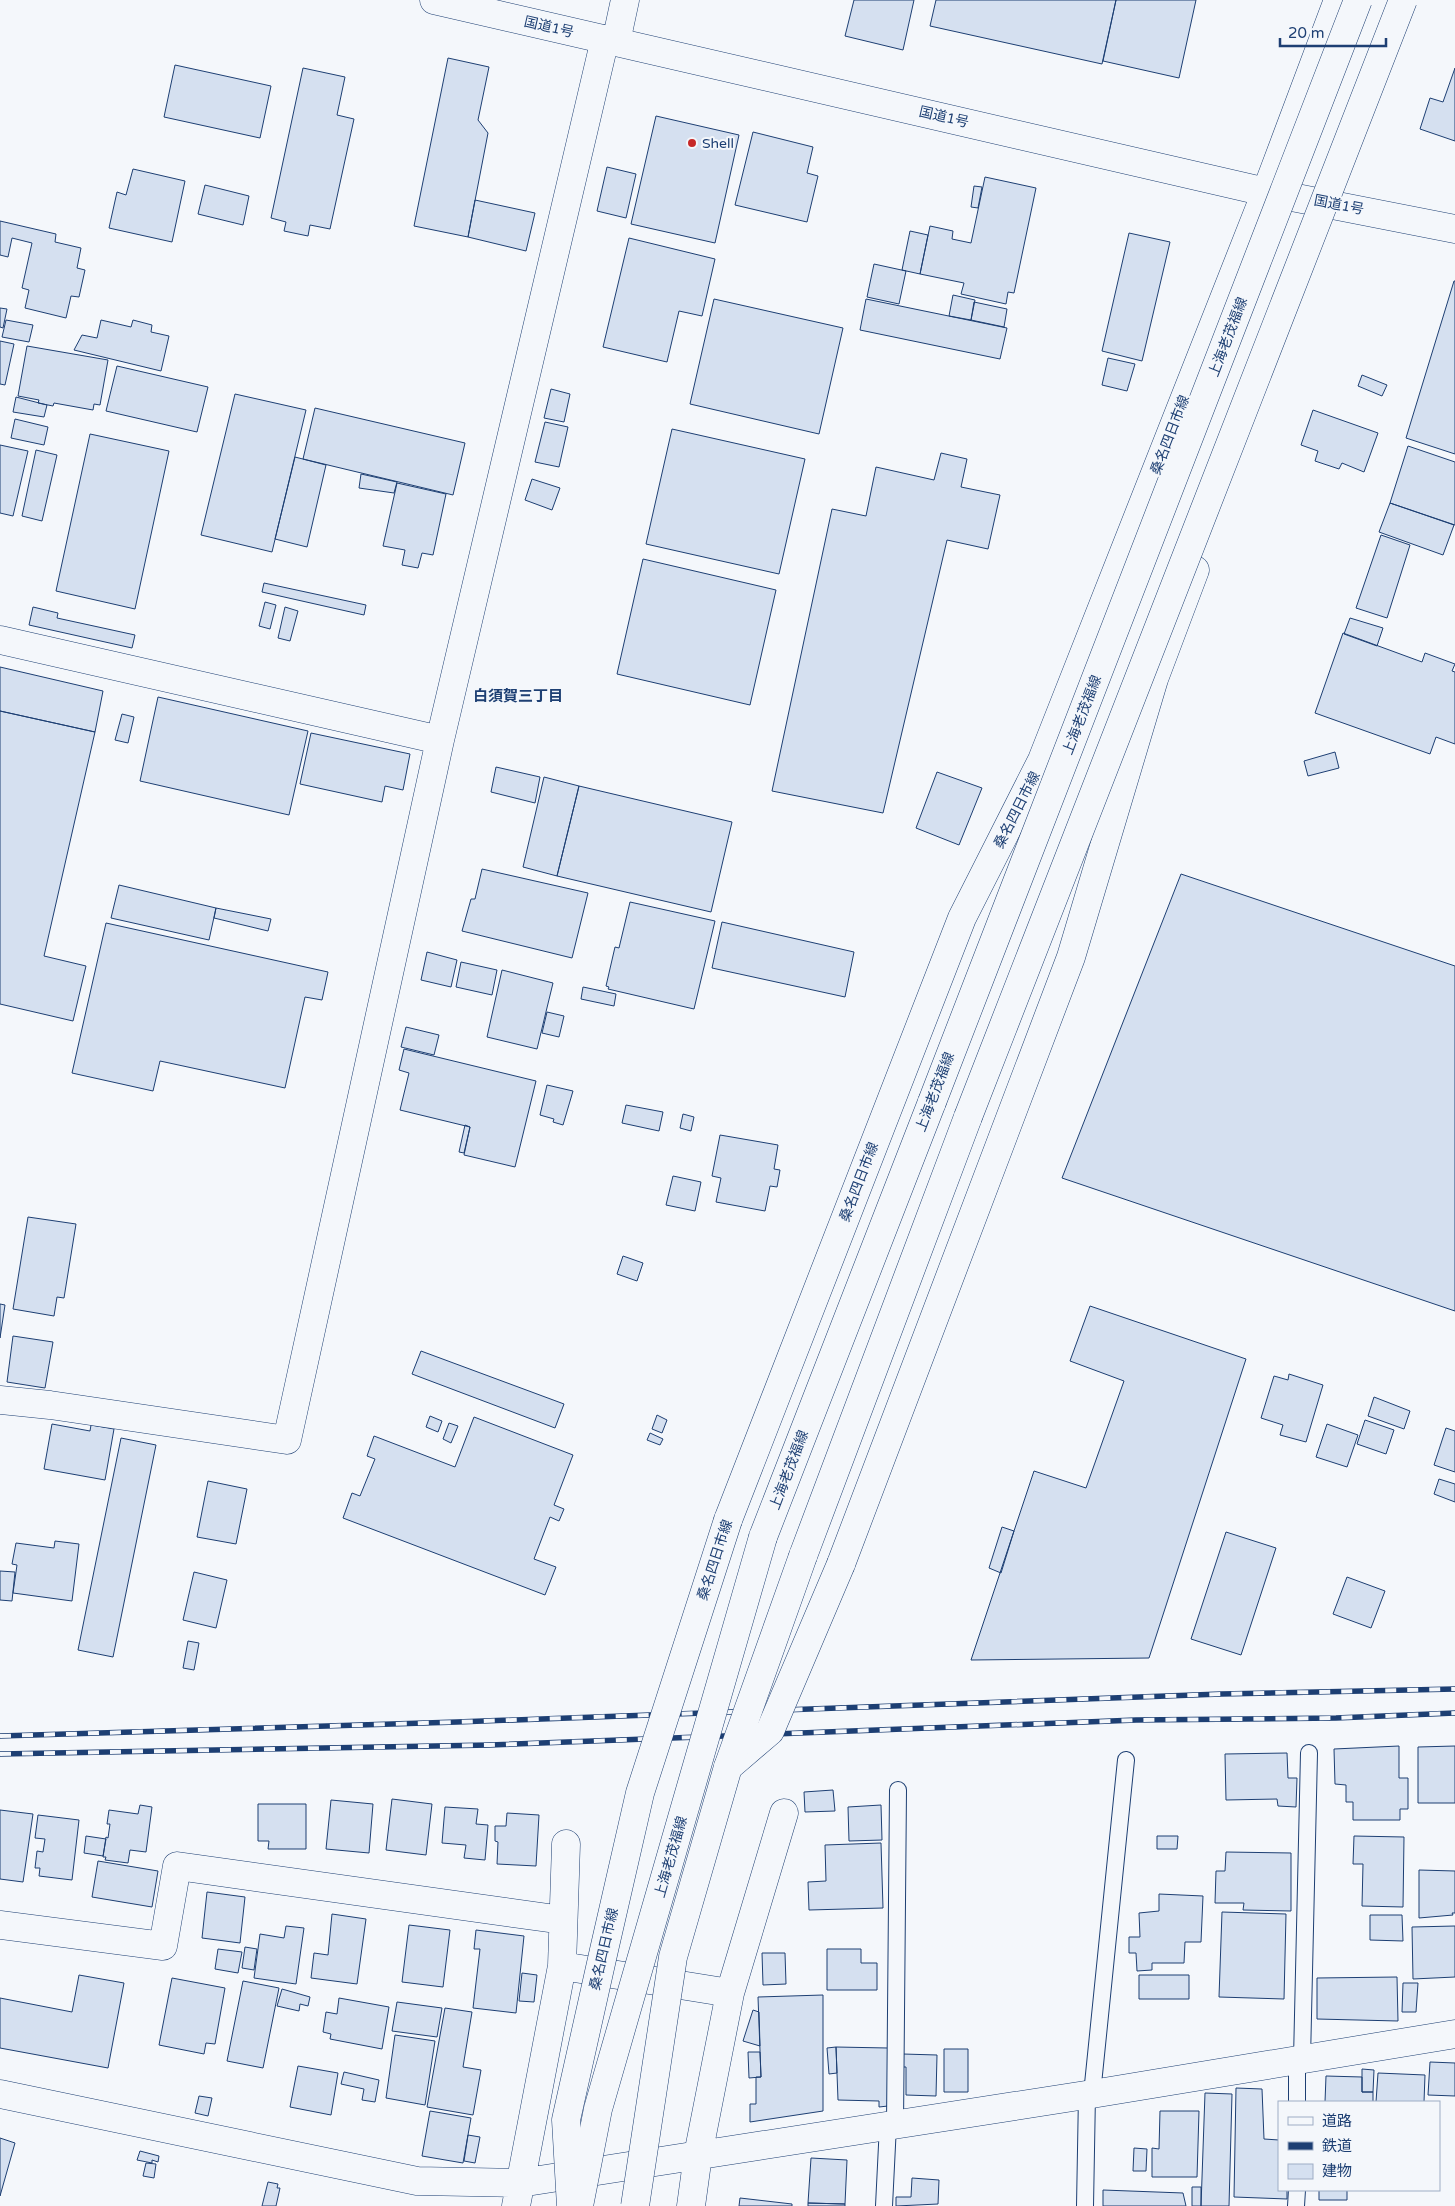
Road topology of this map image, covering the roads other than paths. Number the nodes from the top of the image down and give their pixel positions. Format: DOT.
graph roads {
  1 [pos="434,0"];
  2 [pos="625,0"];
  3 [pos="1338,0"];
  4 [pos="1358,0"];
  5 [pos="1403,0"];
  6 [pos="1412,0"];
  7 [pos="610,41"];
  8 [pos="1266,192"];
  9 [pos="1334,204"];
  10 [pos="1455,229"];
  11 [pos="0,640"];
  12 [pos="440,740"];
  13 [pos="0,1400"];
  14 [pos="1308,1754"];
  15 [pos="1126,1760"];
  16 [pos="728,1767"];
  17 [pos="898,1790"];
  18 [pos="784,1813"];
  19 [pos="566,1844"];
  20 [pos="563,1920"];
  21 [pos="0,1925"];
  22 [pos="562,1966"];
  23 [pos="730,1992"];
  24 [pos="1455,2034"];
  25 [pos="1300,2060"];
  26 [pos="0,2094"];
  27 [pos="1089,2094"];
  28 [pos="1297,2101"];
  29 [pos="892,2124"];
  30 [pos="698,2155"];
  31 [pos="1296,2191"];
  32 [pos="518,2195"];
  33 [pos="571,2206"];
  34 [pos="579,2206"];
  35 [pos="635,2206"];
  36 [pos="691,2206"];
  37 [pos="884,2206"];
  38 [pos="1085,2206"];
  39 [pos="1296,2206"];
  1 -- 7 [label="main road, 国道1号"];
  2 -- 7 [label="main road"];
  3 -- 8 [label="main road, 桑名四日市線"];
  4 -- 34 [label="main road, 上海老茂福線, bridge"];
  5 -- 16 [label="main road, bridge"];
  6 -- 9 [label="main road"];
  7 -- 8 [label="main road, 国道1号"];
  7 -- 12 [label="main road"];
  8 -- 9 [label="main road, 国道1号"];
  8 -- 33 [label="main road, 桑名四日市線, bridge"];
  9 -- 10 [label="main road, 国道1号"];
  9 -- 16 [label="main road, bridge"];
  11 -- 12 [label="main road"];
  12 -- 13 [label="main road"];
  14 -- 25 [label="lane"];
  15 -- 27 [label="lane"];
  16 -- 35 [label="main road, bridge"];
  17 -- 29 [label="lane"];
  18 -- 23 [label="main road"];
  19 -- 20 [label="main road"];
  20 -- 21 [label="main road"];
  20 -- 22 [label="main road"];
  22 -- 23 [label="main road"];
  22 -- 32 [label="main road"];
  23 -- 30 [label="main road"];
  24 -- 25 [label="main road"];
  25 -- 27 [label="main road"];
  25 -- 28 [label="lane"];
  26 -- 32 [label="main road"];
  27 -- 29 [label="main road"];
  27 -- 38 [label="lane"];
  29 -- 30 [label="main road"];
  29 -- 37 [label="lane"];
  30 -- 32 [label="main road"];
  30 -- 36 [label="main road"];
  31 -- 39 [label="lane"];
}
